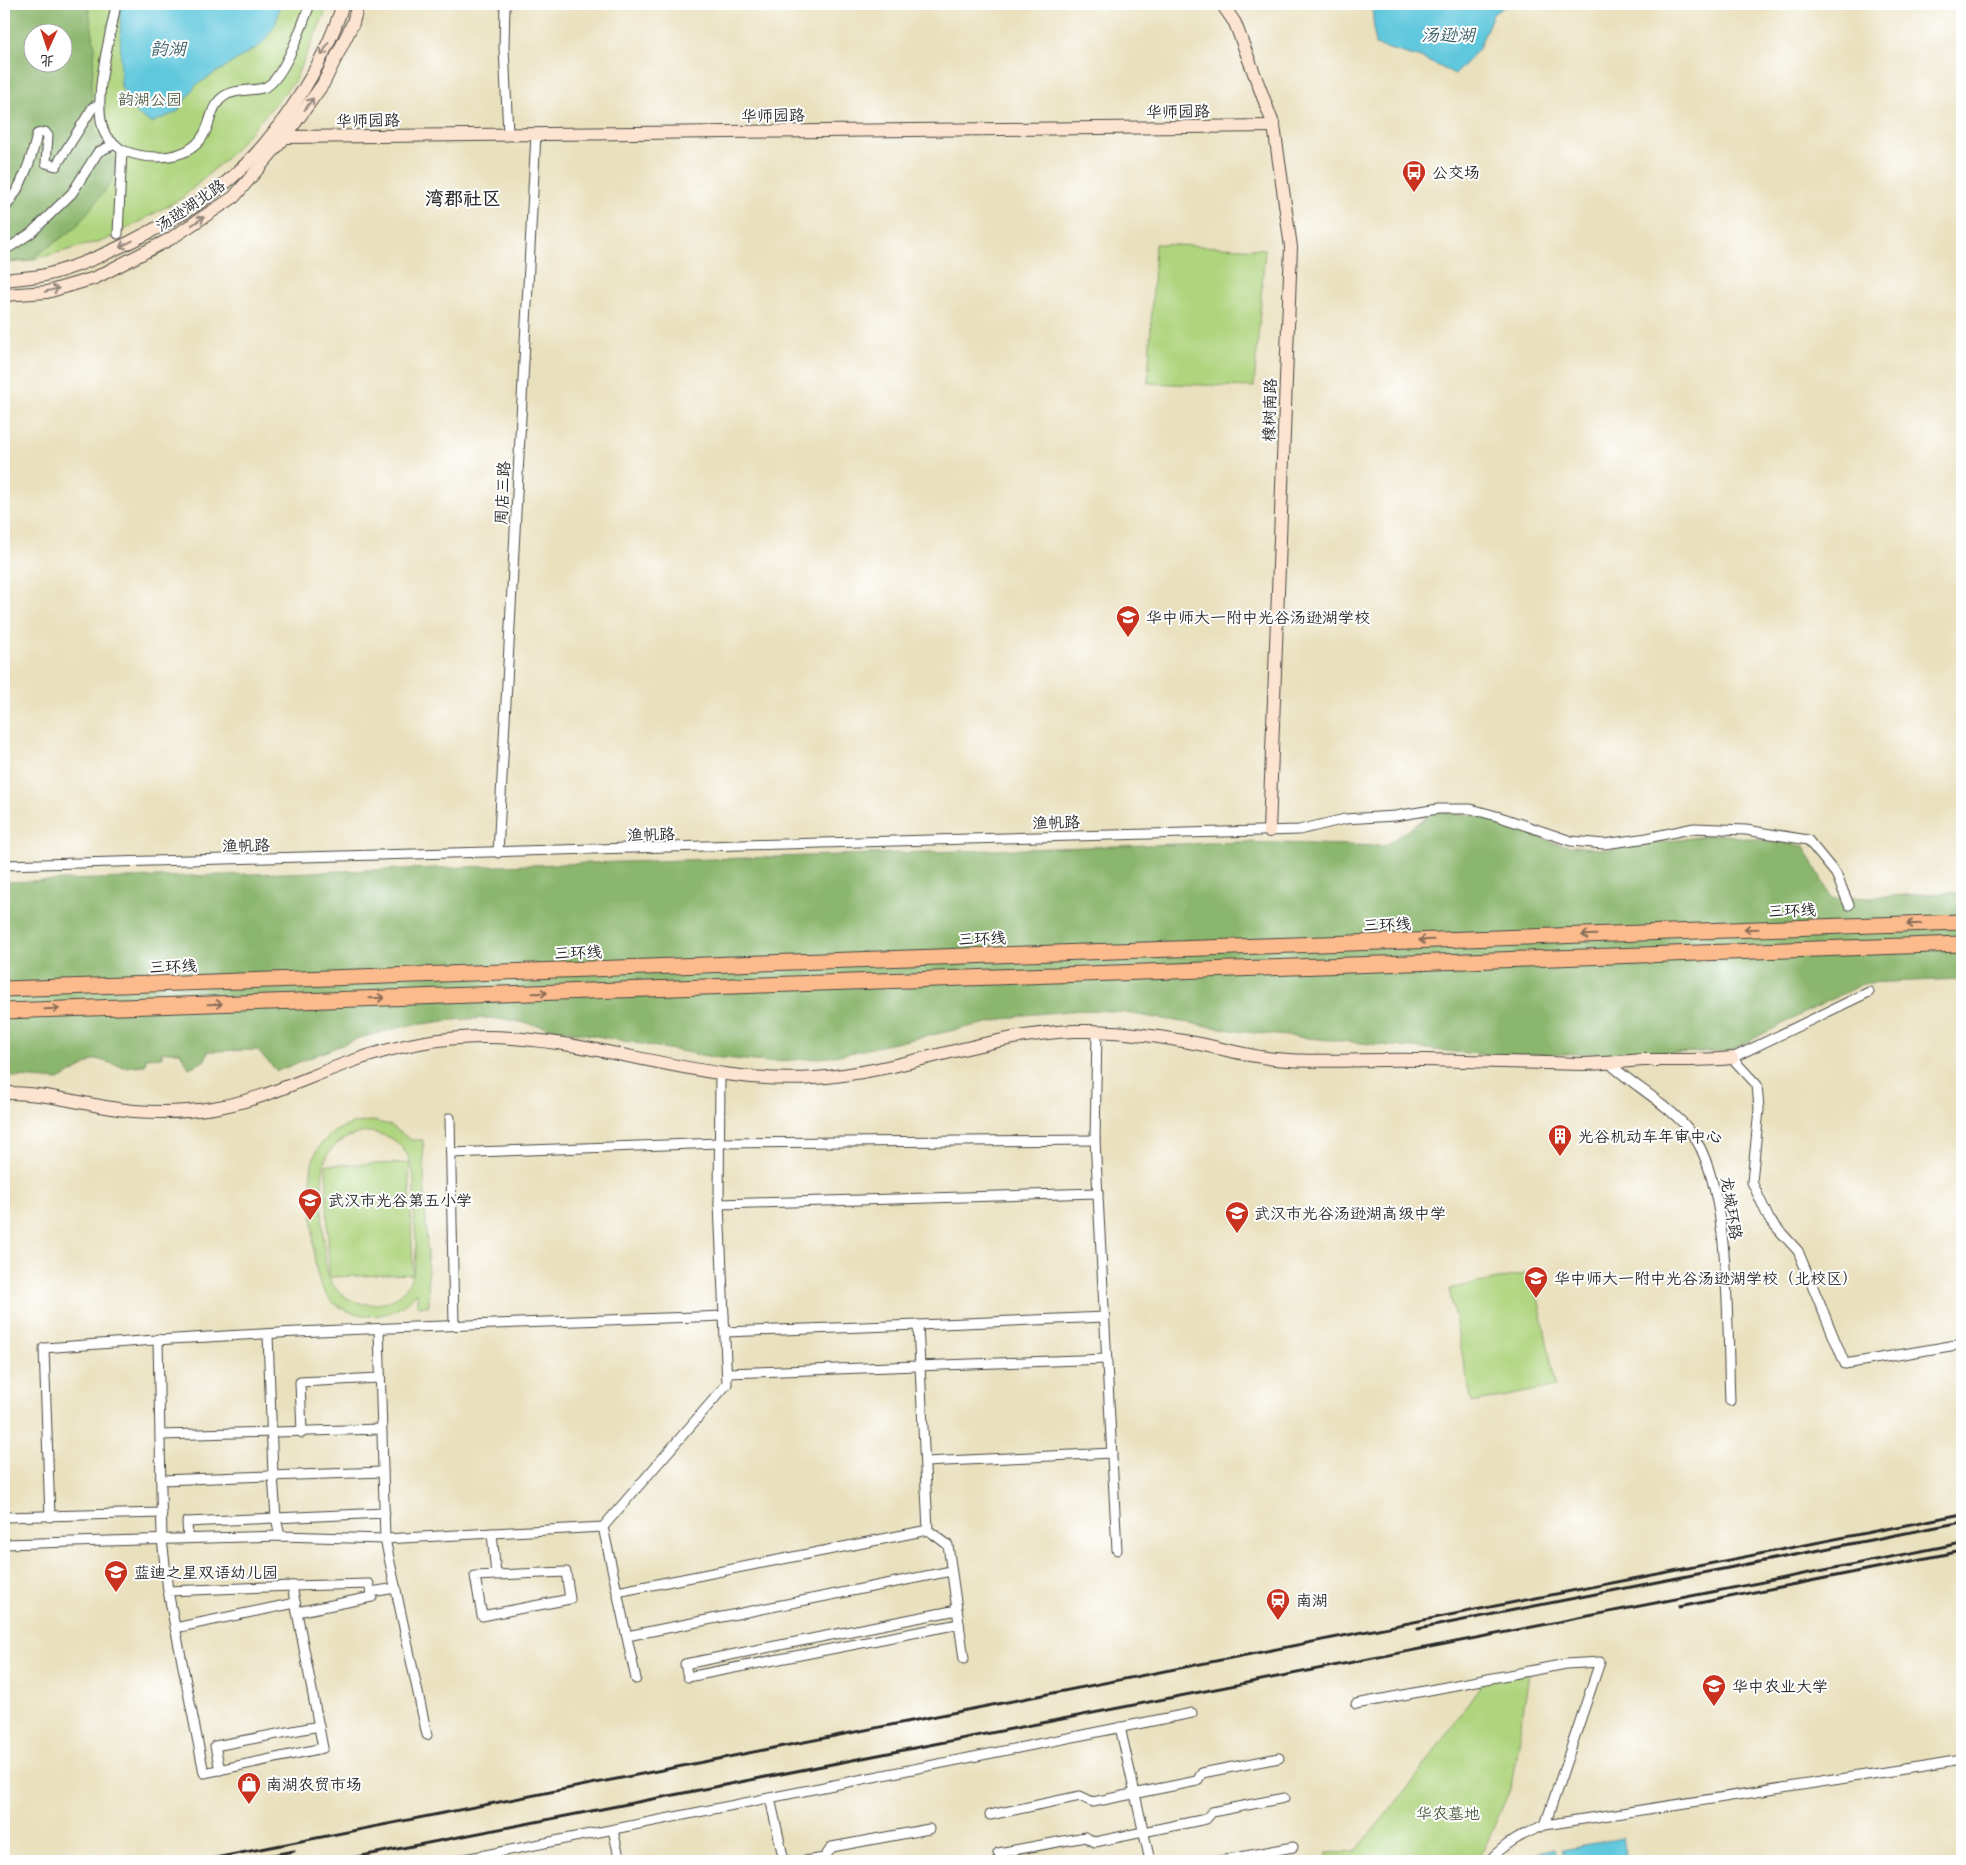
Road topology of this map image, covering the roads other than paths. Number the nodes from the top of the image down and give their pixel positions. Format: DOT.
graph roads {
  1 [pos="113,4"];
  2 [pos="310,4"];
  3 [pos="343,4"];
  4 [pos="358,4"];
  5 [pos="505,4"];
  6 [pos="1222,4"];
  7 [pos="100,106"];
  8 [pos="1274,126"];
  9 [pos="280,133"];
  10 [pos="508,134"];
  11 [pos="536,134"];
  12 [pos="119,147"];
  13 [pos="4,209"];
  14 [pos="118,234"];
  15 [pos="4,251"];
  16 [pos="4,280"];
  17 [pos="4,295"];
  18 [pos="1269,830"];
  19 [pos="498,853"];
  20 [pos="4,865"];
  21 [pos="1849,905"];
  22 [pos="1962,922"];
  23 [pos="1962,944"];
  24 [pos="4,989"];
  25 [pos="1870,992"];
  26 [pos="4,1011"];
  27 [pos="1097,1031"];
  28 [pos="1732,1058"];
  29 [pos="1609,1063"];
  30 [pos="720,1074"];
  31 [pos="4,1093"];
  32 [pos="450,1118"];
  33 [pos="1095,1140"];
  34 [pos="720,1143"];
  35 [pos="451,1153"];
  36 [pos="1098,1193"];
  37 [pos="719,1204"];
  38 [pos="724,1316"];
  39 [pos="1105,1317"];
  40 [pos="454,1325"];
  41 [pos="918,1325"];
  42 [pos="379,1330"];
  43 [pos="725,1332"];
  44 [pos="268,1334"];
  45 [pos="158,1339"];
  46 [pos="1962,1344"];
  47 [pos="1107,1358"];
  48 [pos="920,1365"];
  49 [pos="726,1373"];
  50 [pos="379,1378"];
  51 [pos="1730,1402"];
  52 [pos="381,1429"];
  53 [pos="271,1432"];
  54 [pos="302,1433"];
  55 [pos="161,1435"];
  56 [pos="1112,1453"];
  57 [pos="925,1462"];
  58 [pos="383,1472"];
  59 [pos="273,1475"];
  60 [pos="161,1480"];
  61 [pos="162,1513"];
  62 [pos="384,1513"];
  63 [pos="50,1517"];
  64 [pos="4,1518"];
  65 [pos="276,1518"];
  66 [pos="603,1527"];
  67 [pos="928,1530"];
  68 [pos="492,1533"];
  69 [pos="280,1536"];
  70 [pos="188,1538"];
  71 [pos="162,1539"];
  72 [pos="386,1539"];
  73 [pos="4,1544"];
  74 [pos="1117,1550"];
  75 [pos="951,1571"];
  76 [pos="496,1575"];
  77 [pos="292,1586"];
  78 [pos="396,1588"];
  79 [pos="168,1591"];
  80 [pos="371,1592"];
  81 [pos="618,1592"];
  82 [pos="296,1608"];
  83 [pos="957,1610"];
  84 [pos="959,1624"];
  85 [pos="175,1628"];
  86 [pos="838,1634"];
  87 [pos="627,1636"];
  88 [pos="840,1648"];
  89 [pos="964,1659"];
  90 [pos="636,1679"];
  91 [pos="1356,1704"];
  92 [pos="1192,1713"];
  93 [pos="319,1726"];
  94 [pos="1120,1727"];
  95 [pos="427,1735"];
  96 [pos="1279,1758"];
  97 [pos="1962,1760"];
  98 [pos="220,1770"];
  99 [pos="1135,1794"];
  100 [pos="770,1798"];
  101 [pos="1284,1798"];
  102 [pos="990,1815"];
  103 [pos="1545,1825"];
  104 [pos="929,1829"];
  105 [pos="614,1830"];
  106 [pos="1144,1832"];
  107 [pos="1293,1846"];
  108 [pos="998,1853"];
  109 [pos="455,1861"];
  110 [pos="620,1861"];
  111 [pos="784,1861"];
  112 [pos="804,1861"];
  113 [pos="1150,1861"];
  114 [pos="1219,1861"];
  115 [pos="1489,1861"];
  1 -- 7 [label="street"];
  2 -- 12 [label="street"];
  3 -- 9 [label="street, 汤逊湖北路, one-way"];
  9 -- 4 [label="street, 汤逊湖北路, one-way"];
  5 -- 10 [label="street"];
  6 -- 8 [label="street, 橡树南路"];
  7 -- 12 [label="street"];
  7 -- 13 [label="street"];
  8 -- 11 [label="street, 华师园路"];
  8 -- 18 [label="street, 橡树南路"];
  9 -- 10 [label="street, 华师园路"];
  9 -- 16 [label="street, 汤逊湖北路, one-way"];
  17 -- 9 [label="street, 汤逊湖北路, one-way"];
  10 -- 11 [label="street, 华师园路"];
  11 -- 19 [label="street, 周店三路"];
  12 -- 14 [label="street"];
  12 -- 15 [label="street"];
  18 -- 19 [label="street, 渔帆路"];
  18 -- 21 [label="street, 渔帆路"];
  19 -- 20 [label="street, 渔帆路"];
  22 -- 24 [label="highway, 三环线, one-way"];
  26 -- 23 [label="highway, one-way"];
  25 -- 28 [label="street"];
  27 -- 29 [label="street"];
  27 -- 30 [label="street"];
  27 -- 33 [label="street"];
  28 -- 29 [label="street"];
  28 -- 46 [label="street"];
  29 -- 51 [label="street, 龙城环路"];
  30 -- 31 [label="street"];
  30 -- 34 [label="street"];
  32 -- 35 [label="street"];
  33 -- 34 [label="street"];
  33 -- 36 [label="street"];
  34 -- 35 [label="street"];
  34 -- 37 [label="street"];
  35 -- 40 [label="street"];
  36 -- 37 [label="street"];
  36 -- 39 [label="street"];
  37 -- 38 [label="street"];
  38 -- 40 [label="street"];
  38 -- 43 [label="street"];
  39 -- 41 [label="street"];
  39 -- 47 [label="street"];
  40 -- 42 [label="street"];
  41 -- 43 [label="street"];
  41 -- 48 [label="street"];
  42 -- 44 [label="street"];
  42 -- 50 [label="street"];
  43 -- 49 [label="street"];
  44 -- 45 [label="street"];
  44 -- 53 [label="street"];
  45 -- 55 [label="street"];
  45 -- 63 [label="street"];
  47 -- 48 [label="street"];
  47 -- 56 [label="street"];
  48 -- 49 [label="street"];
  48 -- 57 [label="street"];
  49 -- 66 [label="street"];
  50 -- 52 [label="street"];
  50 -- 54 [label="street"];
  52 -- 54 [label="street"];
  52 -- 58 [label="street"];
  53 -- 54 [label="street"];
  53 -- 55 [label="street"];
  53 -- 59 [label="street"];
  55 -- 60 [label="street"];
  56 -- 57 [label="street"];
  56 -- 74 [label="street"];
  57 -- 67 [label="street"];
  58 -- 59 [label="street"];
  58 -- 62 [label="street"];
  59 -- 60 [label="street"];
  59 -- 65 [label="street"];
  60 -- 61 [label="street"];
  61 -- 63 [label="street"];
  61 -- 71 [label="street"];
  62 -- 65 [label="street"];
  62 -- 72 [label="street"];
  63 -- 64 [label="street"];
  65 -- 69 [label="street"];
  65 -- 70 [label="street"];
  66 -- 68 [label="street"];
  66 -- 81 [label="street"];
  67 -- 75 [label="street"];
  67 -- 81 [label="street"];
  68 -- 72 [label="street"];
  68 -- 76 [label="street"];
  69 -- 70 [label="street"];
  69 -- 72 [label="street"];
  70 -- 71 [label="street"];
  71 -- 73 [label="street"];
  71 -- 79 [label="street"];
  72 -- 78 [label="street"];
  75 -- 83 [label="street"];
  75 -- 87 [label="street"];
  76 -- 76 [label="street"];
  77 -- 79 [label="street"];
  77 -- 80 [label="street"];
  77 -- 82 [label="street"];
  78 -- 80 [label="street"];
  78 -- 95 [label="street"];
  79 -- 85 [label="street"];
  80 -- 82 [label="street"];
  81 -- 87 [label="street"];
  82 -- 85 [label="street"];
  82 -- 93 [label="street"];
  83 -- 84 [label="street"];
  83 -- 86 [label="street"];
  84 -- 88 [label="street"];
  84 -- 89 [label="street"];
  85 -- 98 [label="street"];
  86 -- 88 [label="street"];
  86 -- 88 [label="street"];
  87 -- 90 [label="street"];
  91 -- 103 [label="street"];
  92 -- 94 [label="street"];
  93 -- 98 [label="street"];
  93 -- 98 [label="street"];
  94 -- 99 [label="street"];
  94 -- 100 [label="street"];
  96 -- 99 [label="street"];
  97 -- 103 [label="street"];
  99 -- 102 [label="street"];
  99 -- 106 [label="street"];
  100 -- 105 [label="street"];
  100 -- 111 [label="street"];
  101 -- 106 [label="street"];
  103 -- 115 [label="street"];
  104 -- 112 [label="street"];
  105 -- 109 [label="street"];
  105 -- 110 [label="street"];
  106 -- 108 [label="street"];
  106 -- 113 [label="street"];
  107 -- 114 [label="street"];
}
